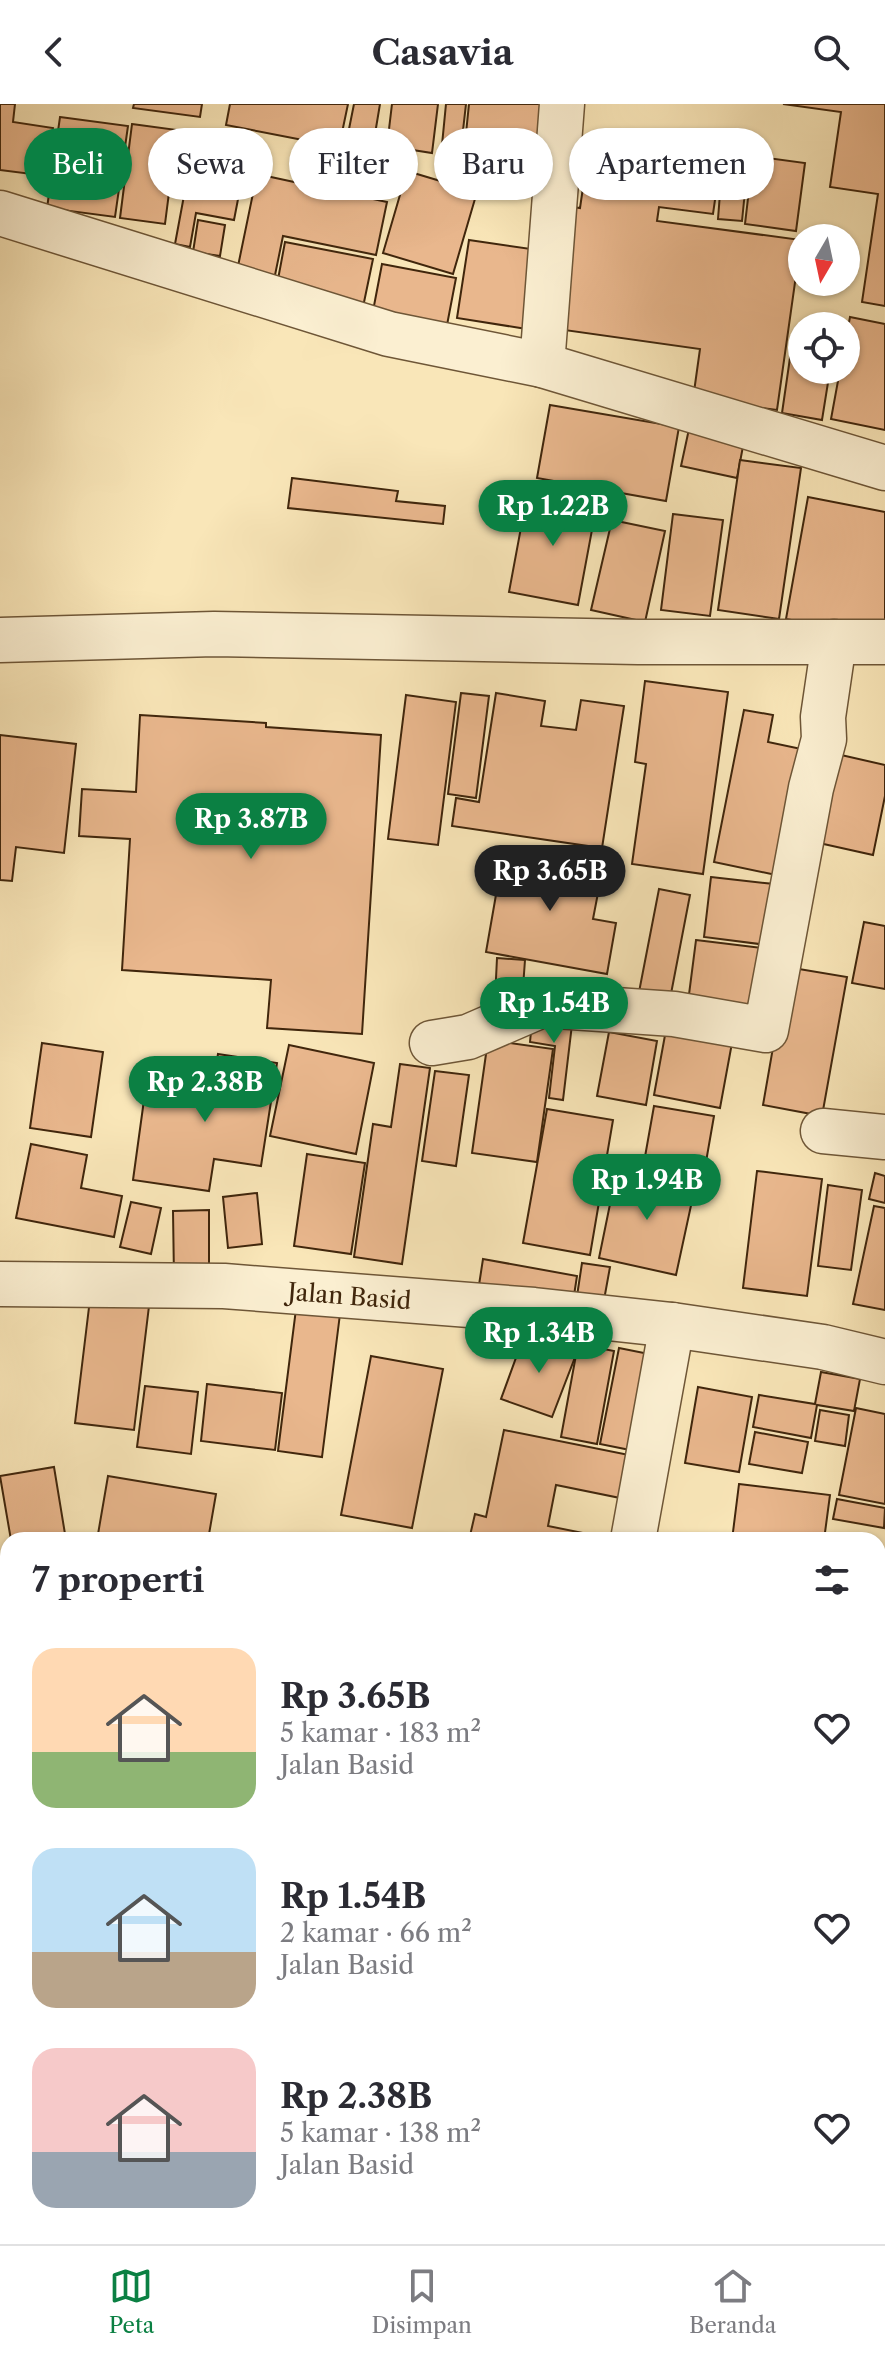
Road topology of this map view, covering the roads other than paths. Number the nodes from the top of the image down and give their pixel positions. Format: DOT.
graph roads {
  1 [pos="562,104"];
  2 [pos="0,213"];
  3 [pos="542,365"];
  4 [pos="885,468"];
  5 [pos="0,640"];
  6 [pos="834,642"];
  7 [pos="885,642"];
  8 [pos="432,1043"];
  9 [pos="823,1131"];
  10 [pos="885,1137"];
  11 [pos="0,1284"];
  12 [pos="672,1325"];
  13 [pos="885,1362"];
  14 [pos="634,1532"];
  1 -- 3 [label="street"];
  2 -- 3 [label="street"];
  3 -- 4 [label="street"];
  5 -- 6 [label="street"];
  6 -- 7 [label="street"];
  6 -- 8 [label="street"];
  9 -- 10 [label="street"];
  11 -- 12 [label="street, Jalan Basid"];
  12 -- 13 [label="street, Jalan Basid"];
  12 -- 14 [label="street"];
}
